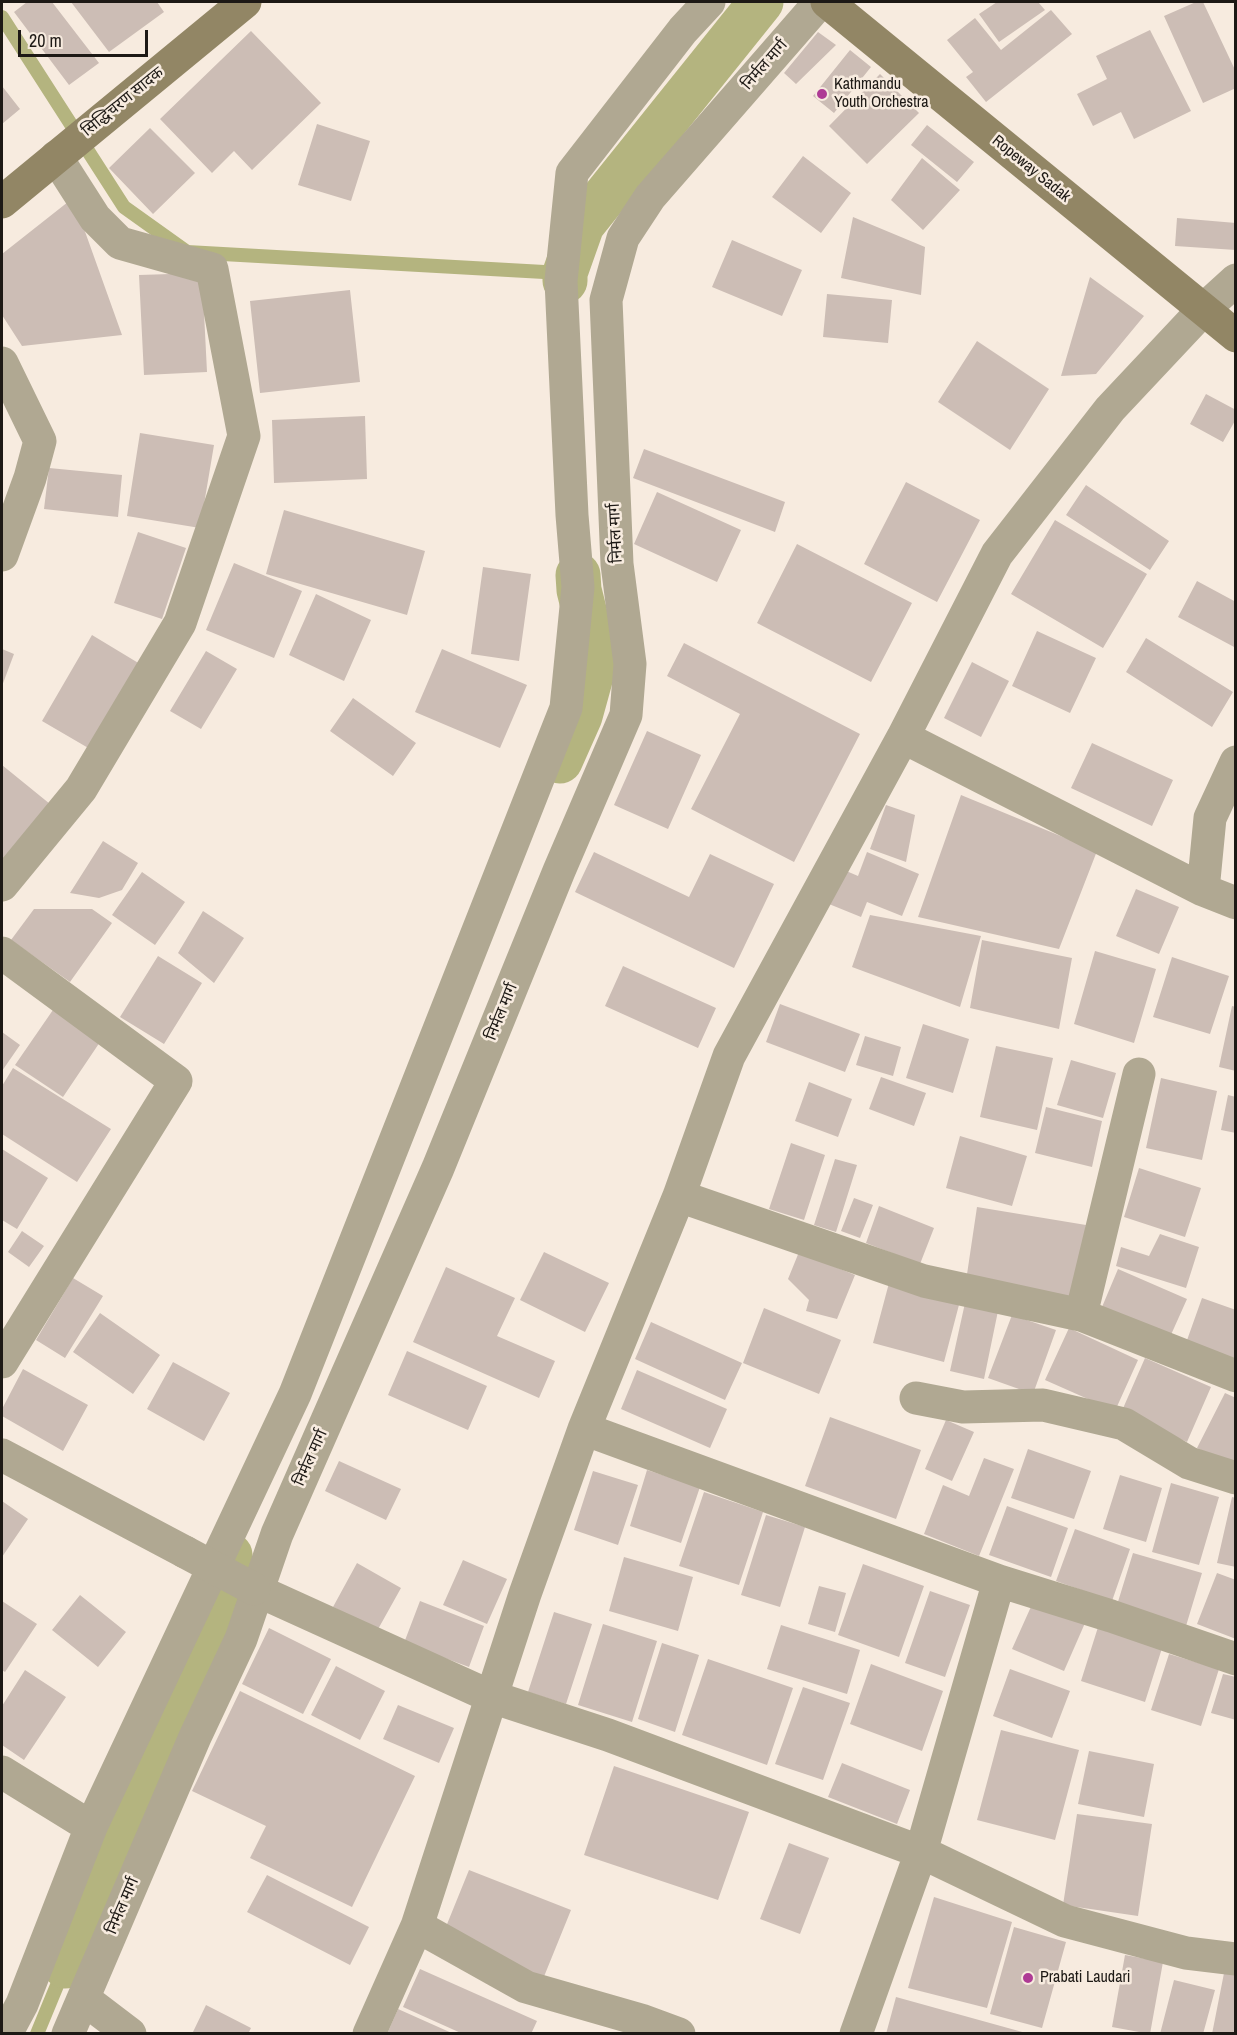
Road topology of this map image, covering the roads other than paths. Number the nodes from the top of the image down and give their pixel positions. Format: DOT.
graph roads {
  1 [pos="244,2"];
  2 [pos="709,2"];
  3 [pos="820,2"];
  4 [pos="827,2"];
  5 [pos="56,157"];
  6 [pos="2,202"];
  7 [pos="1236,280"];
  8 [pos="1203,310"];
  9 [pos="1236,336"];
  10 [pos="2,363"];
  11 [pos="2,555"];
  12 [pos="903,737"];
  13 [pos="1236,762"];
  14 [pos="2,885"];
  15 [pos="1203,890"];
  16 [pos="1236,903"];
  17 [pos="2,953"];
  18 [pos="1139,1074"];
  19 [pos="679,1196"];
  20 [pos="1082,1315"];
  21 [pos="2,1362"];
  22 [pos="1236,1376"];
  23 [pos="916,1398"];
  24 [pos="584,1429"];
  25 [pos="2,1455"];
  26 [pos="1236,1478"];
  27 [pos="999,1581"];
  28 [pos="256,1590"];
  29 [pos="1236,1659"];
  30 [pos="492,1697"];
  31 [pos="2,1772"];
  32 [pos="91,1827"];
  33 [pos="921,1852"];
  34 [pos="417,1926"];
  35 [pos="1236,1959"];
  36 [pos="12,1998"];
  37 [pos="84,1998"];
  38 [pos="6,2034"];
  39 [pos="68,2034"];
  40 [pos="130,2034"];
  41 [pos="369,2034"];
  42 [pos="679,2034"];
  43 [pos="856,2034"];
  1 -- 5 [label="main road, सिद्धिचरण सादक"];
  2 -- 32 [label="street"];
  3 -- 28 [label="street, निर्मल मार्ग"];
  4 -- 8 [label="main road, Ropeway Sadak"];
  5 -- 6 [label="main road, सिद्धिचरण सादक"];
  5 -- 14 [label="street"];
  7 -- 8 [label="street"];
  8 -- 9 [label="main road, Ropeway Sadak"];
  8 -- 12 [label="street"];
  10 -- 11 [label="street"];
  12 -- 15 [label="street"];
  12 -- 19 [label="street"];
  13 -- 15 [label="street"];
  15 -- 16 [label="street"];
  17 -- 21 [label="street"];
  18 -- 20 [label="street"];
  19 -- 20 [label="street"];
  19 -- 24 [label="street"];
  20 -- 22 [label="street"];
  23 -- 26 [label="street"];
  24 -- 27 [label="street"];
  24 -- 30 [label="street"];
  25 -- 28 [label="street, bridge"];
  27 -- 29 [label="street"];
  27 -- 33 [label="street"];
  28 -- 30 [label="street"];
  28 -- 37 [label="street, निर्मल मार्ग"];
  30 -- 33 [label="street"];
  30 -- 34 [label="street"];
  31 -- 32 [label="street"];
  32 -- 36 [label="street"];
  33 -- 35 [label="street"];
  33 -- 43 [label="street"];
  34 -- 41 [label="street"];
  34 -- 42 [label="street"];
  36 -- 38 [label="street"];
  37 -- 39 [label="street, निर्मल मार्ग"];
  37 -- 40 [label="street"];
}
